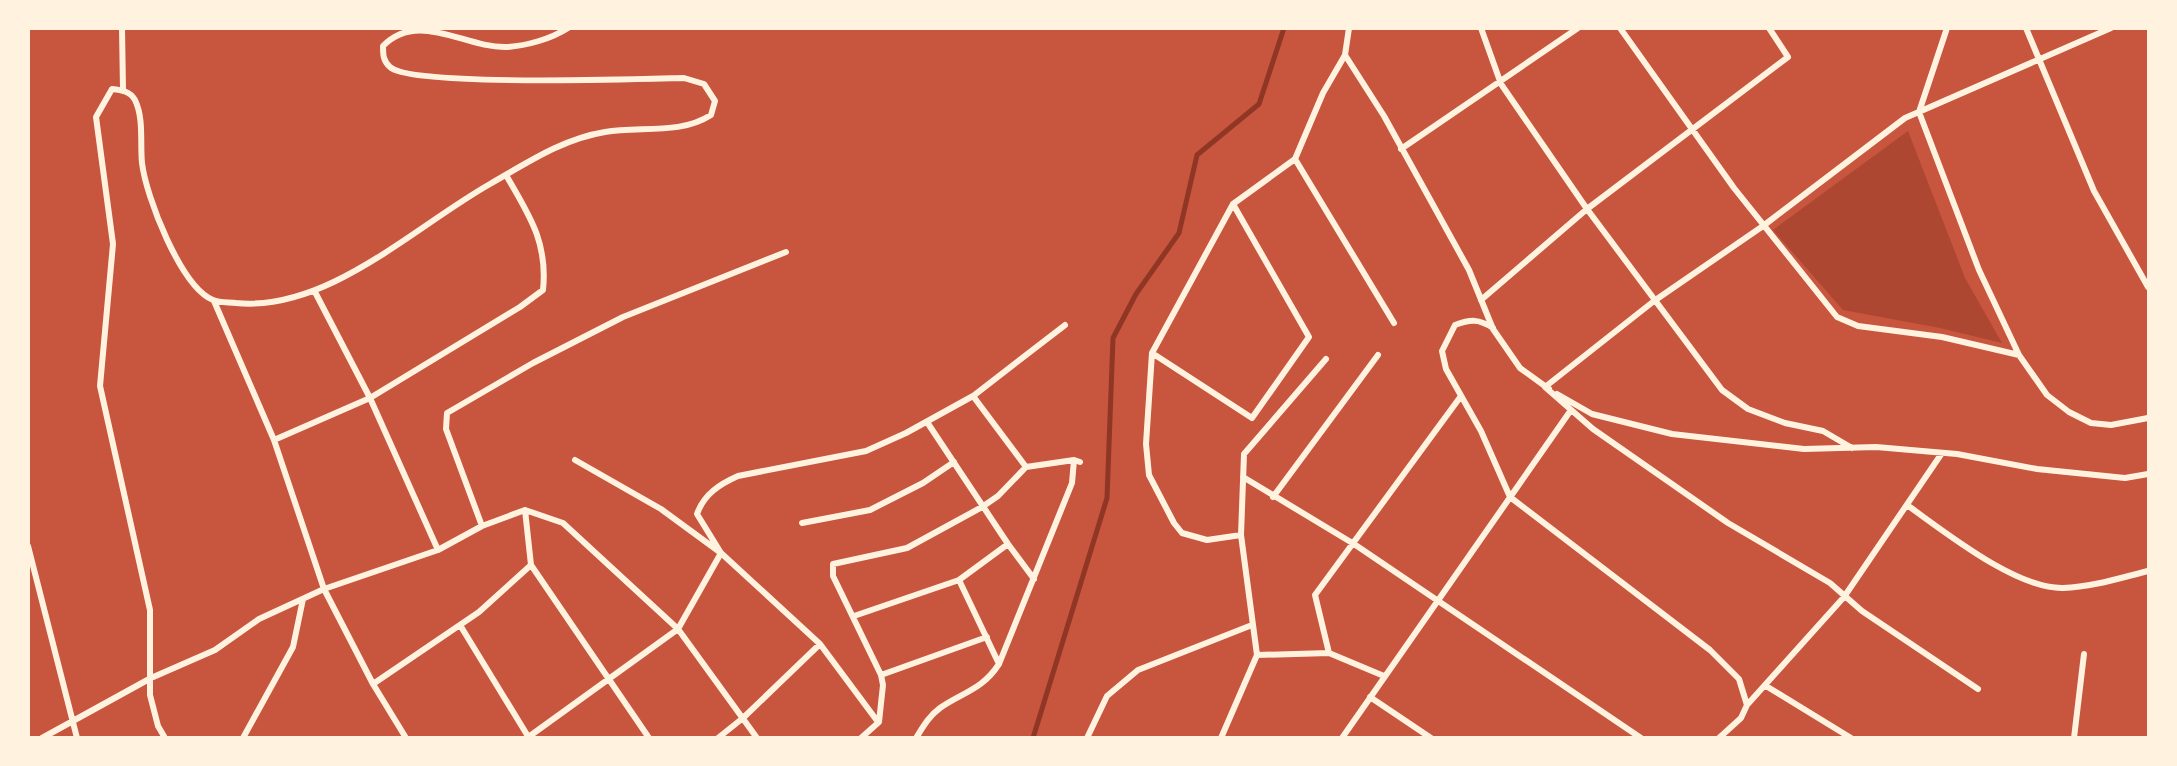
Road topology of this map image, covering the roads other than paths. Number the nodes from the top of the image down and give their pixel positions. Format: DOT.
graph roads {
  1 [pos="122,28"];
  2 [pos="568,28"];
  3 [pos="1349,28"];
  4 [pos="1481,28"];
  5 [pos="1578,28"];
  6 [pos="1620,28"];
  7 [pos="1769,28"];
  8 [pos="2026,28"];
  9 [pos="2111,28"];
  10 [pos="1946,29"];
  11 [pos="1346,55"];
  12 [pos="2040,58"];
  13 [pos="1501,84"];
  14 [pos="123,90"];
  15 [pos="1919,112"];
  16 [pos="1693,129"];
  17 [pos="1401,149"];
  18 [pos="1295,159"];
  19 [pos="506,175"];
  20 [pos="1233,204"];
  21 [pos="1587,209"];
  22 [pos="1763,226"];
  23 [pos="786,252"];
  24 [pos="2148,286"];
  25 [pos="315,292"];
  26 [pos="1481,300"];
  27 [pos="214,301"];
  28 [pos="1654,301"];
  29 [pos="1394,322"];
  30 [pos="1065,325"];
  31 [pos="1493,329"];
  32 [pos="1152,353"];
  33 [pos="1378,355"];
  34 [pos="2019,355"];
  35 [pos="1326,359"];
  36 [pos="1545,387"];
  37 [pos="973,396"];
  38 [pos="1461,396"];
  39 [pos="370,398"];
  40 [pos="1570,410"];
  41 [pos="2148,418"];
  42 [pos="927,422"];
  43 [pos="274,440"];
  44 [pos="1852,448"];
  45 [pos="1942,453"];
  46 [pos="575,460"];
  47 [pos="954,462"];
  48 [pos="1026,467"];
  49 [pos="2148,474"];
  50 [pos="1243,477"];
  51 [pos="1273,497"];
  52 [pos="1510,497"];
  53 [pos="1907,505"];
  54 [pos="982,507"];
  55 [pos="525,510"];
  56 [pos="802,523"];
  57 [pos="482,526"];
  58 [pos="1241,535"];
  59 [pos="1008,544"];
  60 [pos="1354,544"];
  61 [pos="28,546"];
  62 [pos="438,550"];
  63 [pos="720,553"];
  64 [pos="531,565"];
  65 [pos="2148,571"];
  66 [pos="1034,579"];
  67 [pos="960,580"];
  68 [pos="324,589"];
  69 [pos="1844,597"];
  70 [pos="303,598"];
  71 [pos="1437,600"];
  72 [pos="854,616"];
  73 [pos="460,625"];
  74 [pos="1252,625"];
  75 [pos="678,629"];
  76 [pos="987,637"];
  77 [pos="820,644"];
  78 [pos="1329,652"];
  79 [pos="2084,654"];
  80 [pos="1257,655"];
  81 [pos="999,664"];
  82 [pos="881,675"];
  83 [pos="1384,676"];
  84 [pos="151,678"];
  85 [pos="609,681"];
  86 [pos="373,684"];
  87 [pos="1766,686"];
  88 [pos="1978,689"];
  89 [pos="1370,697"];
  90 [pos="1746,705"];
  91 [pos="743,718"];
  92 [pos="879,722"];
  93 [pos="74,723"];
  94 [pos="528,737"];
  95 [pos="42,738"];
  96 [pos="77,738"];
  97 [pos="165,738"];
  98 [pos="243,738"];
  99 [pos="406,738"];
  100 [pos="649,738"];
  101 [pos="718,738"];
  102 [pos="757,738"];
  103 [pos="861,738"];
  104 [pos="916,738"];
  105 [pos="1087,738"];
  106 [pos="1221,738"];
  107 [pos="1342,738"];
  108 [pos="1431,738"];
  109 [pos="1641,738"];
  110 [pos="1719,738"];
  111 [pos="1851,738"];
  112 [pos="2074,738"];
  1 -- 14 [label="street"];
  2 -- 19 [label="street"];
  3 -- 11 [label="street"];
  4 -- 13 [label="street"];
  5 -- 13 [label="street"];
  6 -- 16 [label="street"];
  7 -- 16 [label="street"];
  8 -- 12 [label="street"];
  9 -- 12 [label="street"];
  10 -- 15 [label="street"];
  11 -- 17 [label="street"];
  11 -- 18 [label="street"];
  12 -- 15 [label="street"];
  12 -- 24 [label="street"];
  13 -- 17 [label="street"];
  13 -- 21 [label="street"];
  14 -- 27 [label="street"];
  14 -- 84 [label="street"];
  15 -- 22 [label="street"];
  15 -- 34 [label="street"];
  16 -- 21 [label="street"];
  16 -- 22 [label="street"];
  17 -- 26 [label="street"];
  18 -- 20 [label="street"];
  18 -- 29 [label="street"];
  19 -- 25 [label="street"];
  19 -- 39 [label="street"];
  20 -- 32 [label="street"];
  20 -- 32 [label="street"];
  21 -- 26 [label="street"];
  21 -- 28 [label="street"];
  22 -- 28 [label="street"];
  22 -- 34 [label="street"];
  23 -- 57 [label="street"];
  25 -- 27 [label="street"];
  25 -- 39 [label="street"];
  26 -- 31 [label="street"];
  27 -- 43 [label="street"];
  28 -- 36 [label="street"];
  28 -- 44 [label="street"];
  30 -- 37 [label="street"];
  31 -- 36 [label="street"];
  31 -- 38 [label="street"];
  32 -- 58 [label="street"];
  33 -- 51 [label="street"];
  34 -- 41 [label="street"];
  35 -- 50 [label="street"];
  36 -- 40 [label="street"];
  36 -- 44 [label="street"];
  37 -- 42 [label="street"];
  37 -- 48 [label="street"];
  38 -- 52 [label="street"];
  38 -- 60 [label="street"];
  39 -- 43 [label="street"];
  39 -- 62 [label="street"];
  40 -- 52 [label="street"];
  40 -- 69 [label="street"];
  42 -- 47 [label="street"];
  42 -- 63 [label="street"];
  43 -- 68 [label="street"];
  44 -- 45 [label="street"];
  45 -- 49 [label="street"];
  45 -- 53 [label="street"];
  46 -- 63 [label="street"];
  47 -- 54 [label="street"];
  47 -- 56 [label="street"];
  48 -- 54 [label="street"];
  48 -- 66 [label="street"];
  50 -- 51 [label="street"];
  50 -- 58 [label="street"];
  51 -- 60 [label="street"];
  52 -- 71 [label="street"];
  52 -- 90 [label="street"];
  53 -- 65 [label="street"];
  53 -- 69 [label="street"];
  54 -- 59 [label="street"];
  54 -- 72 [label="street"];
  55 -- 57 [label="street"];
  55 -- 64 [label="street"];
  55 -- 75 [label="street"];
  57 -- 62 [label="street"];
  58 -- 74 [label="street"];
  59 -- 66 [label="street"];
  59 -- 67 [label="street"];
  60 -- 71 [label="street"];
  60 -- 78 [label="street"];
  61 -- 93 [label="street"];
  62 -- 68 [label="street"];
  63 -- 75 [label="street"];
  63 -- 77 [label="street"];
  64 -- 73 [label="street"];
  64 -- 85 [label="street"];
  66 -- 81 [label="street"];
  67 -- 72 [label="street"];
  67 -- 76 [label="street"];
  68 -- 70 [label="street"];
  68 -- 86 [label="street"];
  69 -- 87 [label="street"];
  69 -- 88 [label="street"];
  70 -- 84 [label="street"];
  70 -- 98 [label="street"];
  71 -- 83 [label="street"];
  71 -- 109 [label="street"];
  72 -- 82 [label="street"];
  73 -- 86 [label="street"];
  73 -- 94 [label="street"];
  74 -- 80 [label="street"];
  74 -- 105 [label="street"];
  75 -- 85 [label="street"];
  75 -- 91 [label="street"];
  76 -- 81 [label="street"];
  76 -- 82 [label="street"];
  77 -- 91 [label="street"];
  77 -- 92 [label="street"];
  78 -- 80 [label="street"];
  78 -- 83 [label="street"];
  79 -- 112 [label="street"];
  80 -- 106 [label="street"];
  81 -- 104 [label="street"];
  82 -- 92 [label="street"];
  83 -- 89 [label="street"];
  84 -- 93 [label="street"];
  84 -- 97 [label="street"];
  85 -- 94 [label="street"];
  85 -- 100 [label="street"];
  86 -- 99 [label="street"];
  87 -- 90 [label="street"];
  87 -- 111 [label="street"];
  89 -- 107 [label="street"];
  89 -- 108 [label="street"];
  90 -- 110 [label="street"];
  91 -- 101 [label="street"];
  91 -- 102 [label="street"];
  92 -- 103 [label="street"];
  93 -- 95 [label="street"];
  93 -- 96 [label="street"];
}
